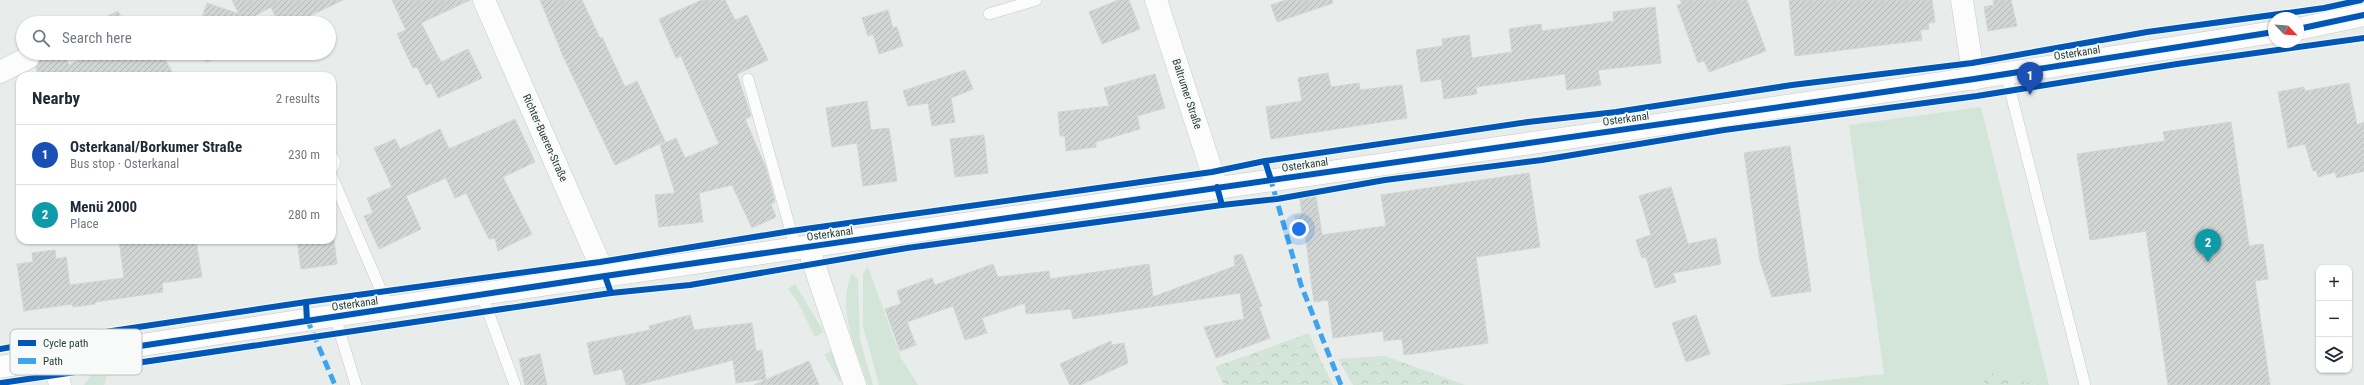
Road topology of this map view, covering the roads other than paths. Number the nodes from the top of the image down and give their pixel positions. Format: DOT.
graph roads {
  1 [pos="484,0"];
  2 [pos="1036,0"];
  3 [pos="1156,0"];
  4 [pos="1962,0"];
  5 [pos="990,14"];
  6 [pos="2364,15"];
  7 [pos="2304,28"];
  8 [pos="2268,33"];
  9 [pos="24,60"];
  10 [pos="0,72"];
  11 [pos="2006,74"];
  12 [pos="1974,79"];
  13 [pos="748,80"];
  14 [pos="336,186"];
  15 [pos="1217,187"];
  16 [pos="802,248"];
  17 [pos="605,276"];
  18 [pos="482,295"];
  19 [pos="389,309"];
  20 [pos="335,317"];
  21 [pos="142,346"];
  22 [pos="10,366"];
  23 [pos="0,367"];
  24 [pos="58,375"];
  25 [pos="60,385"];
  26 [pos="356,385"];
  27 [pos="515,385"];
  28 [pos="855,385"];
  29 [pos="2085,385"];
  1 -- 17 [label="main road, Richter-Bueren-Straße"];
  2 -- 5 [label="lane"];
  3 -- 15 [label="main road, Baltrumer Straße"];
  4 -- 12 [label="main road"];
  6 -- 7 [label="main road"];
  8 -- 11 [label="main road, Osterkanal"];
  9 -- 10 [label="main road"];
  11 -- 12 [label="main road, Osterkanal"];
  11 -- 29 [label="lane"];
  12 -- 15 [label="main road, Osterkanal"];
  13 -- 16 [label="lane"];
  14 -- 19 [label="lane"];
  15 -- 16 [label="main road, Osterkanal"];
  16 -- 17 [label="main road, Osterkanal"];
  16 -- 28 [label="main road"];
  17 -- 18 [label="main road, Osterkanal"];
  18 -- 19 [label="main road, Osterkanal"];
  18 -- 27 [label="lane"];
  19 -- 20 [label="main road, Osterkanal"];
  20 -- 21 [label="main road, Osterkanal"];
  20 -- 26 [label="lane"];
  22 -- 23 [label="main road, Osterkanal"];
  24 -- 25 [label="main road"];
}
